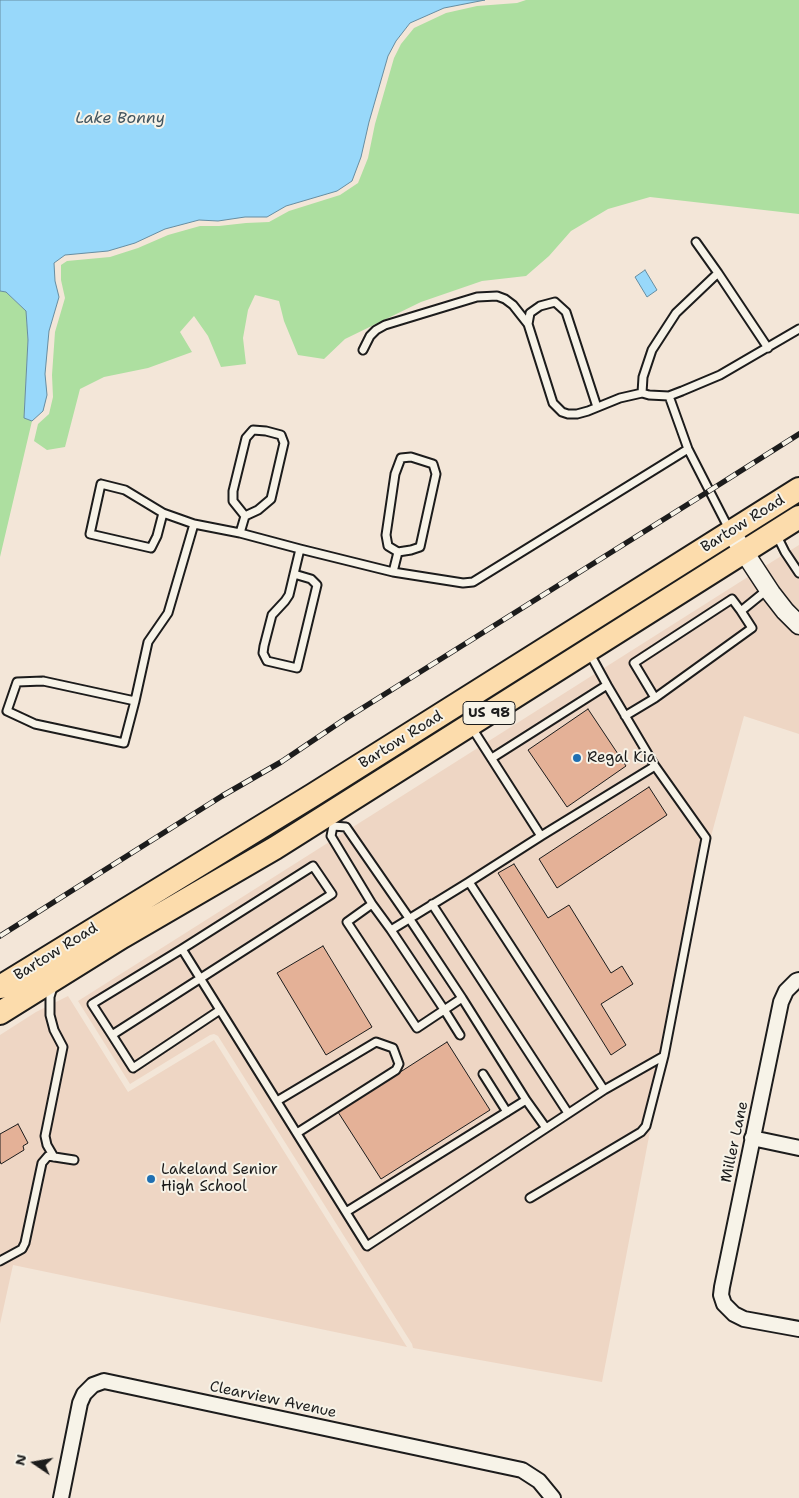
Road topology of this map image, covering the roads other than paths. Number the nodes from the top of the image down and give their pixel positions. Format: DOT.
graph roads {
  1 [pos="696,242"];
  2 [pos="718,273"];
  3 [pos="528,324"];
  4 [pos="799,329"];
  5 [pos="768,348"];
  6 [pos="363,350"];
  7 [pos="642,393"];
  8 [pos="669,396"];
  9 [pos="597,407"];
  10 [pos="688,448"];
  11 [pos="799,489"];
  12 [pos="162,513"];
  13 [pos="245,516"];
  14 [pos="799,518"];
  15 [pos="194,524"];
  16 [pos="730,532"];
  17 [pos="775,532"];
  18 [pos="240,533"];
  19 [pos="300,549"];
  20 [pos="398,552"];
  21 [pos="744,552"];
  22 [pos="796,563"];
  23 [pos="394,572"];
  24 [pos="799,573"];
  25 [pos="294,574"];
  26 [pos="768,589"];
  27 [pos="742,611"];
  28 [pos="799,625"];
  29 [pos="588,651"];
  30 [pos="607,685"];
  31 [pos="655,698"];
  32 [pos="135,700"];
  33 [pos="625,716"];
  34 [pos="470,725"];
  35 [pos="492,758"];
  36 [pos="655,766"];
  37 [pos="313,795"];
  38 [pos="330,821"];
  39 [pos="541,836"];
  40 [pos="469,882"];
  41 [pos="372,904"];
  42 [pos="432,904"];
  43 [pos="409,918"];
  44 [pos="391,930"];
  45 [pos="182,949"];
  46 [pos="57,978"];
  47 [pos="200,978"];
  48 [pos="796,982"];
  49 [pos="0,987"];
  50 [pos="462,998"];
  51 [pos="220,1010"];
  52 [pos="445,1011"];
  53 [pos="0,1013"];
  54 [pos="112,1035"];
  55 [pos="460,1035"];
  56 [pos="664,1056"];
  57 [pos="483,1074"];
  58 [pos="604,1090"];
  59 [pos="526,1100"];
  60 [pos="276,1101"];
  61 [pos="507,1112"];
  62 [pos="568,1113"];
  63 [pos="546,1128"];
  64 [pos="297,1134"];
  65 [pos="752,1138"];
  66 [pos="799,1148"];
  67 [pos="54,1157"];
  68 [pos="74,1160"];
  69 [pos="530,1198"];
  70 [pos="346,1212"];
  71 [pos="0,1261"];
  72 [pos="799,1329"];
  73 [pos="61,1498"];
  74 [pos="554,1498"];
  1 -- 2 [label="lane"];
  2 -- 5 [label="lane"];
  2 -- 7 [label="lane"];
  3 -- 6 [label="lane"];
  3 -- 9 [label="lane"];
  3 -- 9 [label="lane"];
  4 -- 5 [label="lane"];
  5 -- 8 [label="lane"];
  7 -- 8 [label="lane"];
  7 -- 9 [label="lane"];
  8 -- 10 [label="lane"];
  10 -- 16 [label="lane"];
  10 -- 23 [label="lane"];
  11 -- 16 [label="main road, Bartow Road / US 98"];
  12 -- 12 [label="lane"];
  12 -- 15 [label="lane"];
  13 -- 13 [label="lane"];
  13 -- 18 [label="lane"];
  14 -- 17 [label="main road, Bartow Road / US 98"];
  15 -- 18 [label="lane"];
  15 -- 32 [label="lane"];
  16 -- 21 [label="street"];
  16 -- 37 [label="main road, Bartow Road / US 98"];
  17 -- 21 [label="main road, Bartow Road / US 98"];
  17 -- 22 [label="lane"];
  18 -- 19 [label="lane"];
  19 -- 23 [label="lane"];
  19 -- 25 [label="lane"];
  20 -- 20 [label="lane"];
  20 -- 23 [label="lane"];
  21 -- 26 [label="street"];
  21 -- 29 [label="main road, Bartow Road / US 98"];
  22 -- 24 [label="lane"];
  25 -- 25 [label="lane"];
  26 -- 27 [label="lane"];
  26 -- 28 [label="street"];
  27 -- 31 [label="lane"];
  27 -- 31 [label="lane"];
  29 -- 30 [label="lane"];
  29 -- 34 [label="main road, Bartow Road / US 98"];
  30 -- 33 [label="lane"];
  30 -- 35 [label="lane"];
  31 -- 33 [label="lane"];
  32 -- 32 [label="lane"];
  33 -- 36 [label="lane"];
  34 -- 35 [label="lane"];
  34 -- 38 [label="main road, Bartow Road / US 98"];
  35 -- 39 [label="lane"];
  36 -- 39 [label="lane"];
  36 -- 56 [label="lane"];
  37 -- 38 [label="street"];
  37 -- 49 [label="main road, Bartow Road / US 98"];
  38 -- 41 [label="lane"];
  38 -- 43 [label="lane"];
  38 -- 46 [label="main road, Bartow Road / US 98"];
  39 -- 40 [label="lane"];
  40 -- 42 [label="lane"];
  40 -- 58 [label="lane"];
  41 -- 44 [label="lane"];
  41 -- 52 [label="lane"];
  42 -- 43 [label="lane"];
  42 -- 62 [label="lane"];
  43 -- 44 [label="lane"];
  43 -- 50 [label="lane"];
  44 -- 52 [label="lane"];
  45 -- 47 [label="lane"];
  45 -- 47 [label="lane"];
  45 -- 54 [label="lane"];
  46 -- 53 [label="main road, Bartow Road / US 98"];
  46 -- 67 [label="lane"];
  47 -- 51 [label="lane"];
  47 -- 54 [label="lane"];
  48 -- 65 [label="street, Miller Lane"];
  50 -- 52 [label="lane"];
  50 -- 59 [label="lane"];
  51 -- 54 [label="lane"];
  51 -- 60 [label="lane"];
  52 -- 55 [label="lane"];
  56 -- 58 [label="lane"];
  56 -- 69 [label="lane"];
  57 -- 61 [label="lane"];
  58 -- 62 [label="lane"];
  59 -- 61 [label="lane"];
  59 -- 63 [label="lane"];
  60 -- 64 [label="lane"];
  60 -- 64 [label="lane"];
  61 -- 70 [label="lane"];
  62 -- 63 [label="lane"];
  63 -- 70 [label="lane"];
  64 -- 70 [label="lane"];
  65 -- 66 [label="street"];
  65 -- 72 [label="street, Miller Lane"];
  67 -- 68 [label="lane"];
  67 -- 71 [label="lane"];
  73 -- 74 [label="street, Clearview Avenue"];
}
